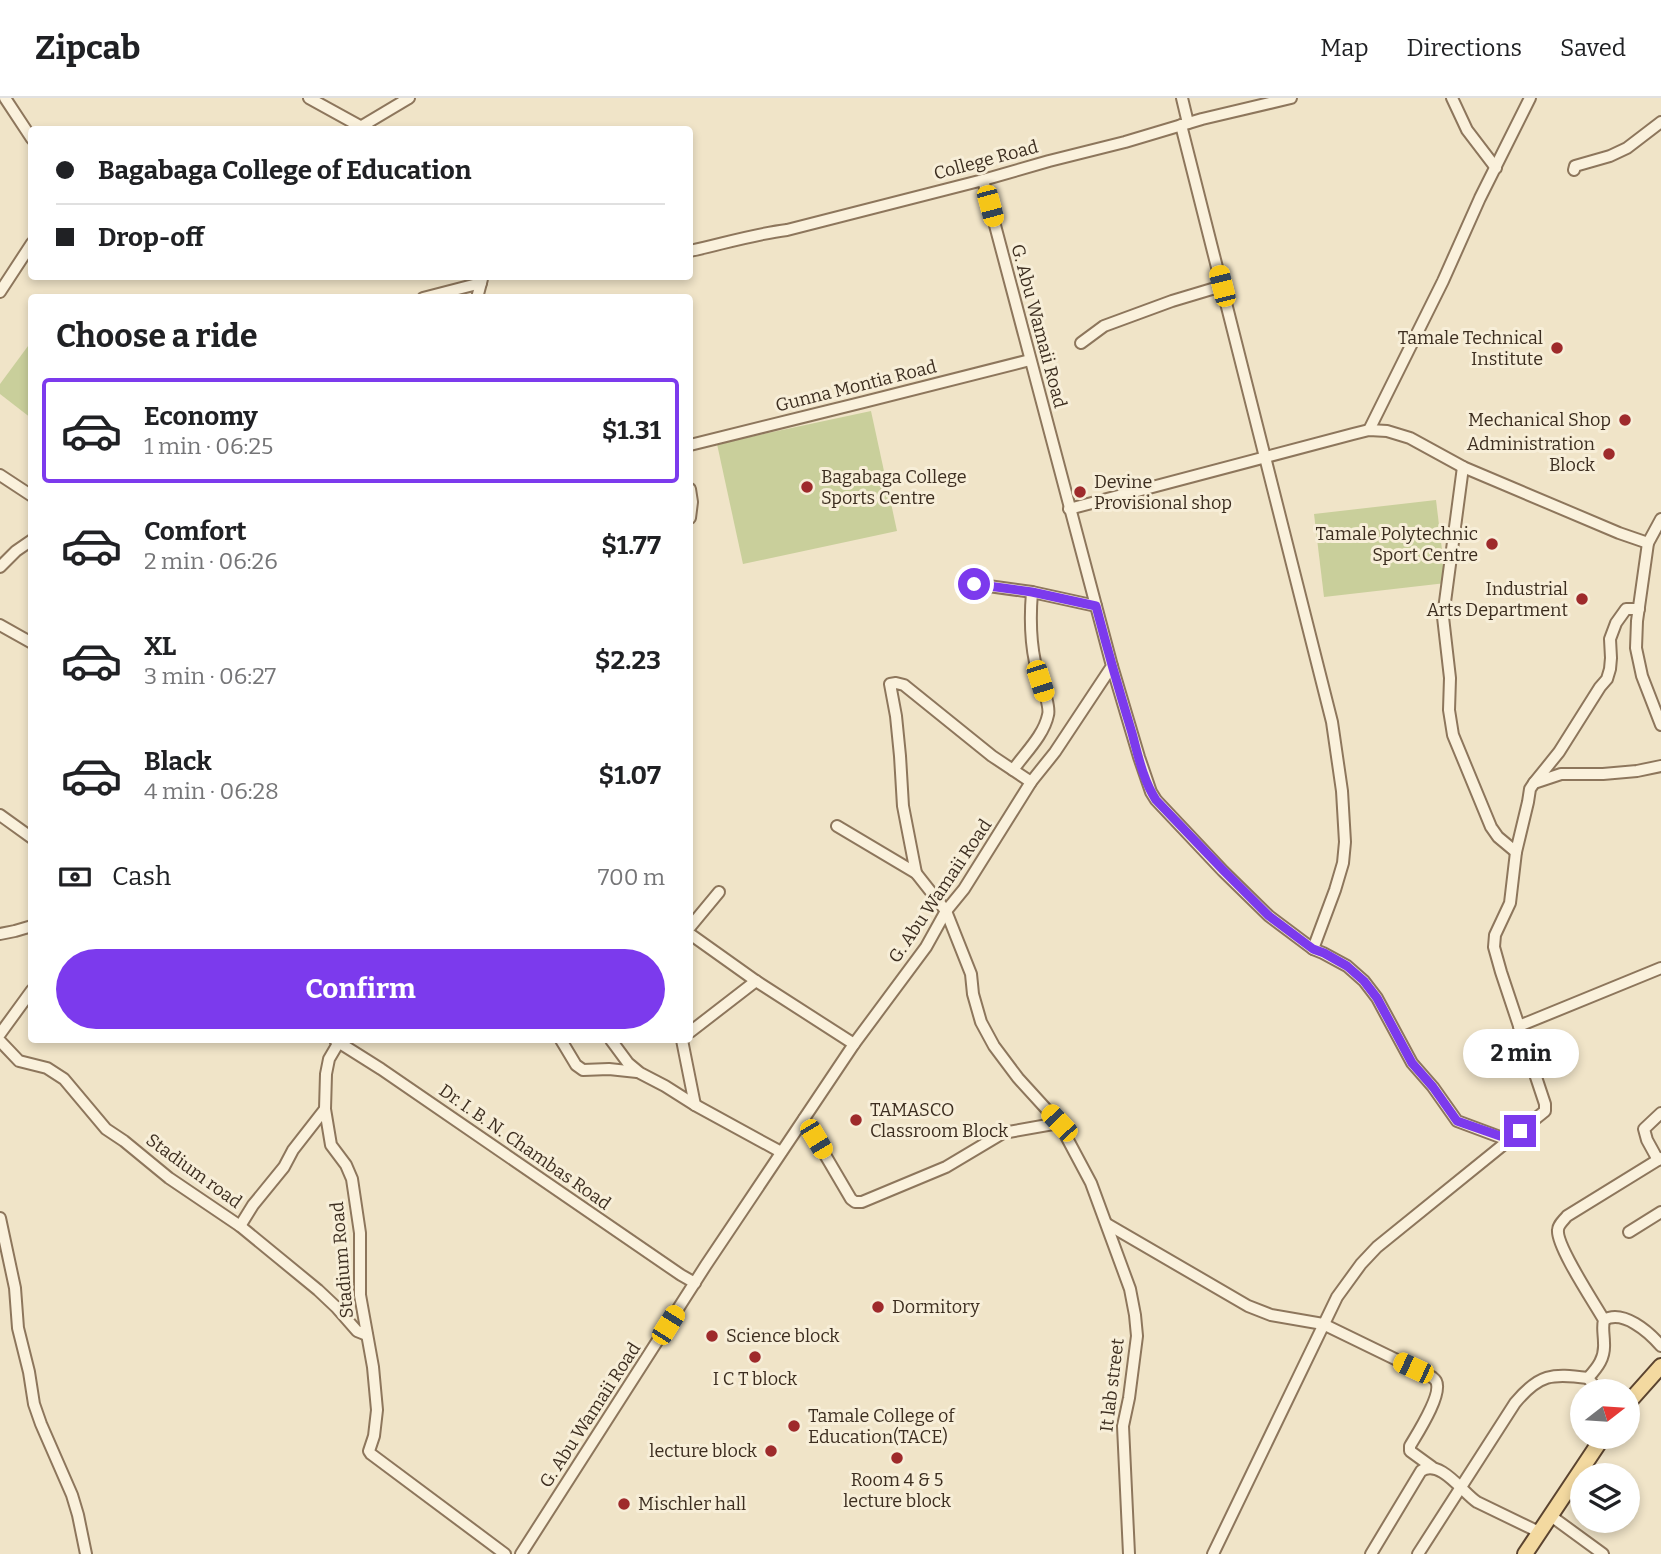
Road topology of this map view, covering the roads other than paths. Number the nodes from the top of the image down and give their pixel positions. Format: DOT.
graph roads {
  1 [pos="309,98"];
  2 [pos="409,98"];
  3 [pos="1182,98"];
  4 [pos="1291,98"];
  5 [pos="1452,98"];
  6 [pos="1530,98"];
  7 [pos="4,102"];
  8 [pos="1661,122"];
  9 [pos="1184,124"];
  10 [pos="361,126"];
  11 [pos="368,126"];
  12 [pos="28,134"];
  13 [pos="1496,168"];
  14 [pos="1573,170"];
  15 [pos="983,180"];
  16 [pos="28,249"];
  17 [pos="693,250"];
  18 [pos="482,280"];
  19 [pos="1222,286"];
  20 [pos="0,292"];
  21 [pos="436,294"];
  22 [pos="1081,343"];
  23 [pos="1030,360"];
  24 [pos="1369,430"];
  25 [pos="693,443"];
  26 [pos="1266,457"];
  27 [pos="1463,467"];
  28 [pos="0,475"];
  29 [pos="28,493"];
  30 [pos="1069,509"];
  31 [pos="1661,519"];
  32 [pos="28,543"];
  33 [pos="1648,543"];
  34 [pos="0,567"];
  35 [pos="974,584"];
  36 [pos="1032,592"];
  37 [pos="1096,606"];
  38 [pos="1639,609"];
  39 [pos="0,625"];
  40 [pos="28,641"];
  41 [pos="1112,666"];
  42 [pos="1661,725"];
  43 [pos="1661,766"];
  44 [pos="1013,770"];
  45 [pos="1031,782"];
  46 [pos="1534,783"];
  47 [pos="0,815"];
  48 [pos="837,827"];
  49 [pos="28,835"];
  50 [pos="1516,852"];
  51 [pos="916,873"];
  52 [pos="719,892"];
  53 [pos="946,911"];
  54 [pos="693,923"];
  55 [pos="28,927"];
  56 [pos="0,934"];
  57 [pos="693,936"];
  58 [pos="1313,949"];
  59 [pos="1661,968"];
  60 [pos="756,981"];
  61 [pos="28,996"];
  62 [pos="1519,1026"];
  63 [pos="693,1030"];
  64 [pos="0,1034"];
  65 [pos="0,1041"];
  66 [pos="336,1043"];
  67 [pos="340,1043"];
  68 [pos="563,1043"];
  69 [pos="613,1043"];
  70 [pos="683,1043"];
  71 [pos="854,1044"];
  72 [pos="640,1073"];
  73 [pos="695,1105"];
  74 [pos="325,1109"];
  75 [pos="1661,1113"];
  76 [pos="804,1119"];
  77 [pos="1059,1123"];
  78 [pos="1514,1137"];
  79 [pos="781,1152"];
  80 [pos="1660,1159"];
  81 [pos="1661,1212"];
  82 [pos="0,1218"];
  83 [pos="1107,1224"];
  84 [pos="240,1226"];
  85 [pos="1629,1232"];
  86 [pos="695,1283"];
  87 [pos="1604,1320"];
  88 [pos="1323,1324"];
  89 [pos="367,1335"];
  90 [pos="1661,1346"];
  91 [pos="1661,1366"];
  92 [pos="1588,1378"];
  93 [pos="1640,1390"];
  94 [pos="1595,1449"];
  95 [pos="1432,1467"];
  96 [pos="1461,1487"];
  97 [pos="1551,1516"];
  98 [pos="1539,1532"];
  99 [pos="86,1554"];
  100 [pos="505,1554"];
  101 [pos="521,1554"];
  102 [pos="1129,1554"];
  103 [pos="1213,1554"];
  104 [pos="1371,1554"];
  105 [pos="1418,1554"];
  106 [pos="1525,1554"];
  107 [pos="1603,1554"];
  1 -- 10 [label="street"];
  2 -- 11 [label="street"];
  3 -- 9 [label="street"];
  4 -- 9 [label="street, College Road"];
  5 -- 13 [label="street"];
  6 -- 13 [label="street"];
  7 -- 12 [label="street"];
  8 -- 14 [label="street"];
  9 -- 15 [label="street, College Road"];
  9 -- 19 [label="street"];
  13 -- 24 [label="street"];
  15 -- 17 [label="street, College Road"];
  15 -- 23 [label="street, G. Abu Wamaii Road"];
  16 -- 20 [label="street"];
  18 -- 21 [label="street"];
  19 -- 22 [label="street"];
  19 -- 26 [label="street"];
  23 -- 25 [label="street, Gunna Montia Road"];
  23 -- 30 [label="street, G. Abu Wamaii Road"];
  24 -- 26 [label="street"];
  24 -- 27 [label="street"];
  26 -- 30 [label="street"];
  26 -- 58 [label="street"];
  27 -- 33 [label="street"];
  27 -- 50 [label="street"];
  28 -- 29 [label="street"];
  30 -- 37 [label="street, G. Abu Wamaii Road"];
  31 -- 33 [label="street"];
  32 -- 34 [label="street"];
  33 -- 38 [label="street"];
  35 -- 36 [label="street"];
  36 -- 37 [label="street"];
  36 -- 44 [label="street"];
  37 -- 41 [label="street, G. Abu Wamaii Road"];
  38 -- 42 [label="street"];
  38 -- 46 [label="street"];
  39 -- 40 [label="street"];
  41 -- 45 [label="street, G. Abu Wamaii Road"];
  41 -- 58 [label="street"];
  43 -- 46 [label="street"];
  44 -- 45 [label="street"];
  44 -- 51 [label="street"];
  45 -- 53 [label="street, G. Abu Wamaii Road"];
  46 -- 50 [label="street"];
  47 -- 49 [label="street"];
  48 -- 51 [label="street"];
  50 -- 62 [label="street"];
  51 -- 53 [label="street, It lab street"];
  52 -- 54 [label="street"];
  53 -- 71 [label="street, G. Abu Wamaii Road"];
  53 -- 77 [label="street, It lab street"];
  55 -- 56 [label="street"];
  57 -- 60 [label="street"];
  58 -- 78 [label="street"];
  59 -- 62 [label="street"];
  60 -- 63 [label="street"];
  60 -- 71 [label="street"];
  61 -- 64 [label="street"];
  62 -- 78 [label="street"];
  65 -- 84 [label="street, Stadium road"];
  66 -- 74 [label="street, Stadium Road"];
  67 -- 86 [label="street, Dr. I. B. N. Chambas Road"];
  68 -- 72 [label="street"];
  69 -- 72 [label="street"];
  70 -- 73 [label="street"];
  71 -- 76 [label="street, G. Abu Wamaii Road"];
  72 -- 73 [label="street"];
  73 -- 79 [label="street"];
  74 -- 84 [label="street"];
  74 -- 89 [label="street, Stadium Road"];
  75 -- 80 [label="street"];
  76 -- 77 [label="street"];
  76 -- 79 [label="street, G. Abu Wamaii Road"];
  77 -- 83 [label="street, It lab street"];
  78 -- 88 [label="street"];
  79 -- 86 [label="street, G. Abu Wamaii Road"];
  80 -- 87 [label="street"];
  81 -- 85 [label="street"];
  82 -- 99 [label="street"];
  83 -- 88 [label="street"];
  83 -- 102 [label="street, It lab street"];
  84 -- 89 [label="street, Stadium road"];
  86 -- 101 [label="street, G. Abu Wamaii Road"];
  87 -- 90 [label="street"];
  87 -- 92 [label="street"];
  88 -- 95 [label="street"];
  88 -- 103 [label="street"];
  89 -- 100 [label="street, Stadium Road"];
  91 -- 93 [label="main road"];
  92 -- 96 [label="street"];
  94 -- 97 [label="main road"];
  95 -- 96 [label="street"];
  95 -- 104 [label="street"];
  96 -- 98 [label="street"];
  96 -- 105 [label="street"];
  97 -- 98 [label="main road"];
  97 -- 107 [label="street"];
  98 -- 106 [label="main road"];
}
